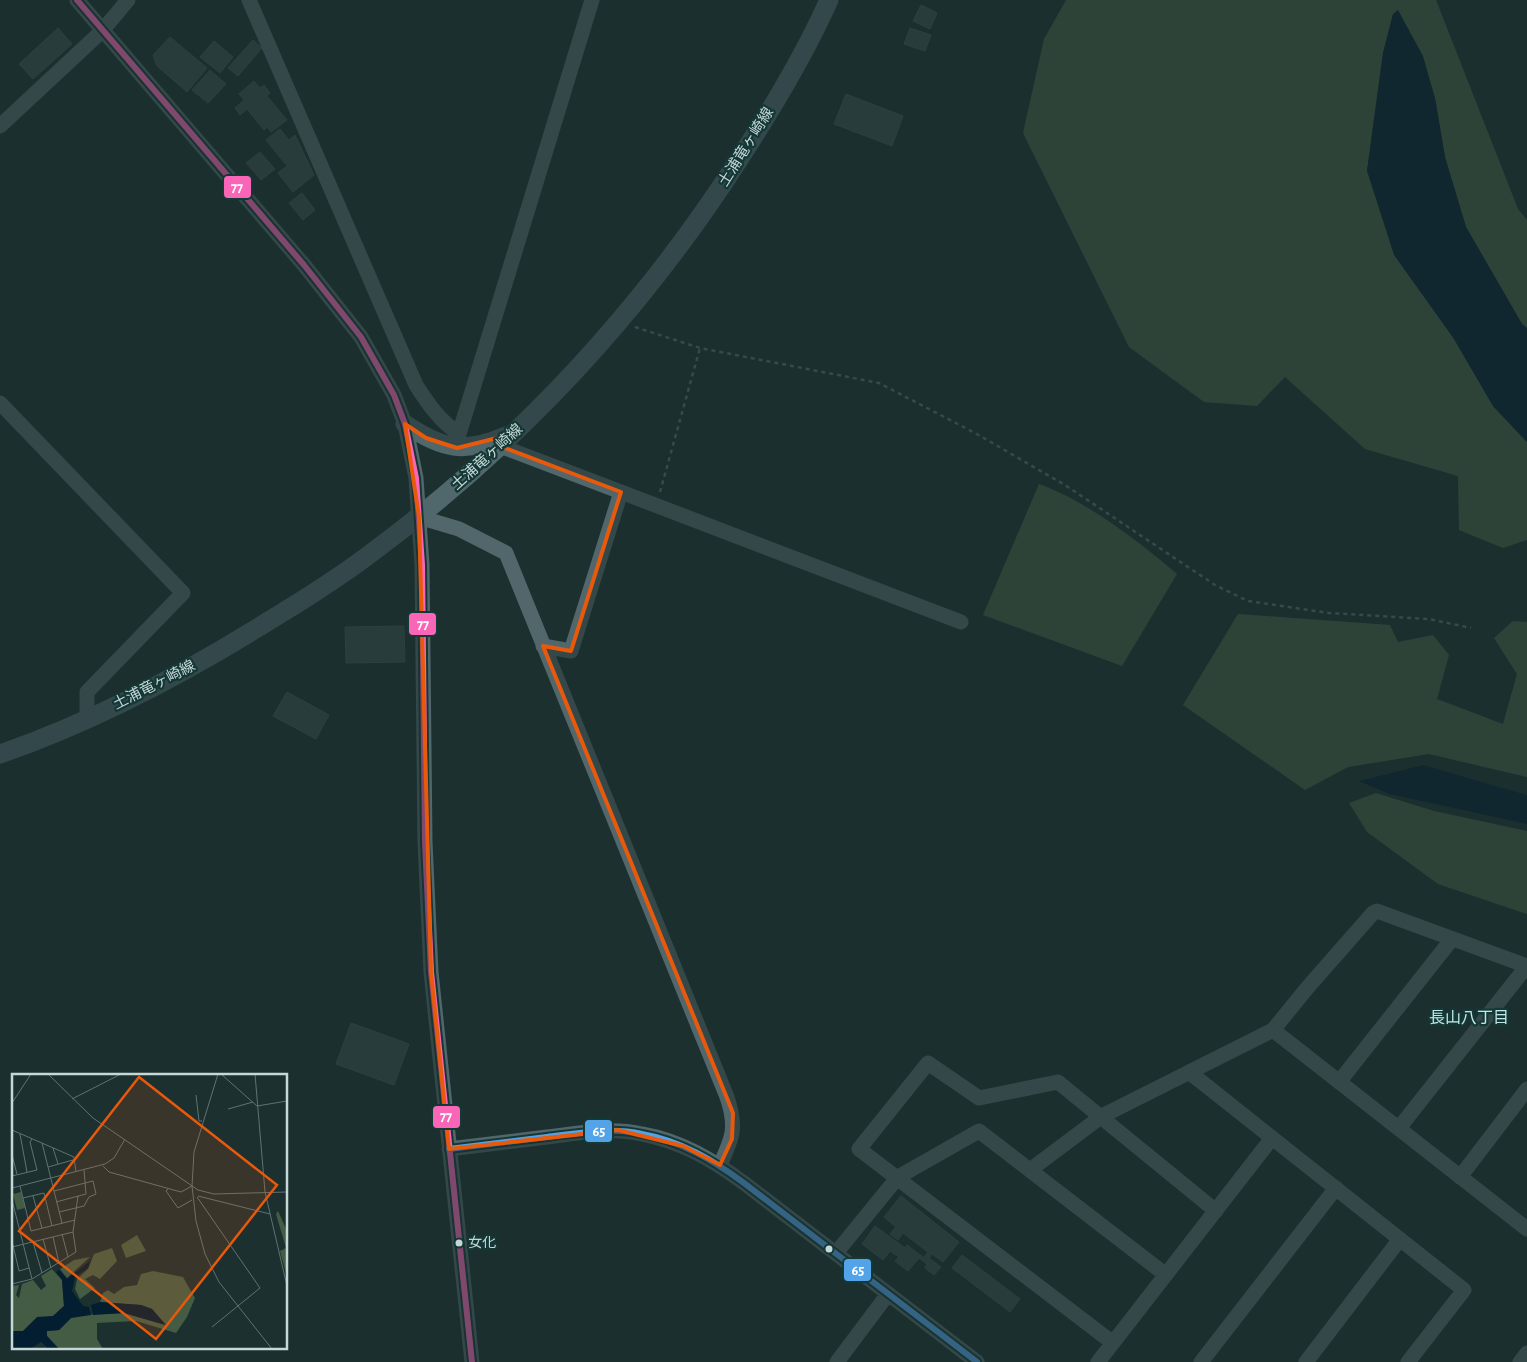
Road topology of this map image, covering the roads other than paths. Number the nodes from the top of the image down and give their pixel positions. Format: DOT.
graph roads {
  1 [pos="77,0"];
  2 [pos="128,0"];
  3 [pos="249,0"];
  4 [pos="592,0"];
  5 [pos="829,0"];
  6 [pos="102,32"];
  7 [pos="0,126"];
  8 [pos="416,385"];
  9 [pos="394,395"];
  10 [pos="0,403"];
  11 [pos="405,424"];
  12 [pos="506,440"];
  13 [pos="620,492"];
  14 [pos="419,517"];
  15 [pos="961,622"];
  16 [pos="543,646"];
  17 [pos="87,719"];
  18 [pos="0,754"];
  19 [pos="1452,939"];
  20 [pos="1527,966"];
  21 [pos="1274,1030"];
  22 [pos="1189,1072"];
  23 [pos="1339,1082"];
  24 [pos="1527,1089"];
  25 [pos="1102,1116"];
  26 [pos="1399,1128"];
  27 [pos="1272,1138"];
  28 [pos="449,1149"];
  29 [pos="720,1165"];
  30 [pos="1030,1170"];
  31 [pos="898,1177"];
  32 [pos="1460,1177"];
  33 [pos="1336,1188"];
  34 [pos="1216,1211"];
  35 [pos="1526,1225"];
  36 [pos="1400,1239"];
  37 [pos="836,1253"];
  38 [pos="1166,1275"];
  39 [pos="888,1294"];
  40 [pos="1114,1343"];
  41 [pos="1527,1354"];
  42 [pos="472,1362"];
  43 [pos="837,1362"];
  44 [pos="977,1362"];
  45 [pos="1098,1362"];
  46 [pos="1201,1362"];
  47 [pos="1306,1362"];
  48 [pos="1408,1362"];
  49 [pos="1520,1362"];
  1 -- 6 [label="street"];
  2 -- 6 [label="street"];
  3 -- 8 [label="street"];
  4 -- 8 [label="street"];
  5 -- 12 [label="main road, 土浦竜ヶ崎線"];
  6 -- 7 [label="street"];
  6 -- 9 [label="street"];
  8 -- 9 [label="street"];
  9 -- 11 [label="street"];
  10 -- 17 [label="street"];
  11 -- 12 [label="main road"];
  11 -- 14 [label="street"];
  12 -- 13 [label="street"];
  12 -- 14 [label="main road, 土浦竜ヶ崎線"];
  13 -- 15 [label="street"];
  13 -- 16 [label="street"];
  14 -- 16 [label="street"];
  14 -- 17 [label="main road, 土浦竜ヶ崎線"];
  14 -- 28 [label="street"];
  16 -- 29 [label="street"];
  17 -- 18 [label="main road, 土浦竜ヶ崎線"];
  19 -- 20 [label="street"];
  19 -- 21 [label="street"];
  19 -- 23 [label="street"];
  20 -- 26 [label="street"];
  21 -- 22 [label="street"];
  21 -- 23 [label="street"];
  22 -- 25 [label="street"];
  22 -- 27 [label="street"];
  23 -- 26 [label="street"];
  24 -- 32 [label="street"];
  25 -- 30 [label="street"];
  25 -- 31 [label="street"];
  25 -- 34 [label="street"];
  26 -- 32 [label="street"];
  27 -- 33 [label="street"];
  27 -- 34 [label="street"];
  28 -- 29 [label="street"];
  28 -- 42 [label="street"];
  29 -- 37 [label="street"];
  30 -- 31 [label="street"];
  30 -- 38 [label="street"];
  31 -- 37 [label="street"];
  31 -- 40 [label="street"];
  32 -- 35 [label="street"];
  33 -- 36 [label="street"];
  33 -- 46 [label="street"];
  34 -- 38 [label="street"];
  36 -- 47 [label="street"];
  36 -- 48 [label="street"];
  37 -- 39 [label="street"];
  38 -- 40 [label="street"];
  39 -- 43 [label="street"];
  39 -- 44 [label="street"];
  40 -- 45 [label="street"];
  41 -- 49 [label="street"];
}
